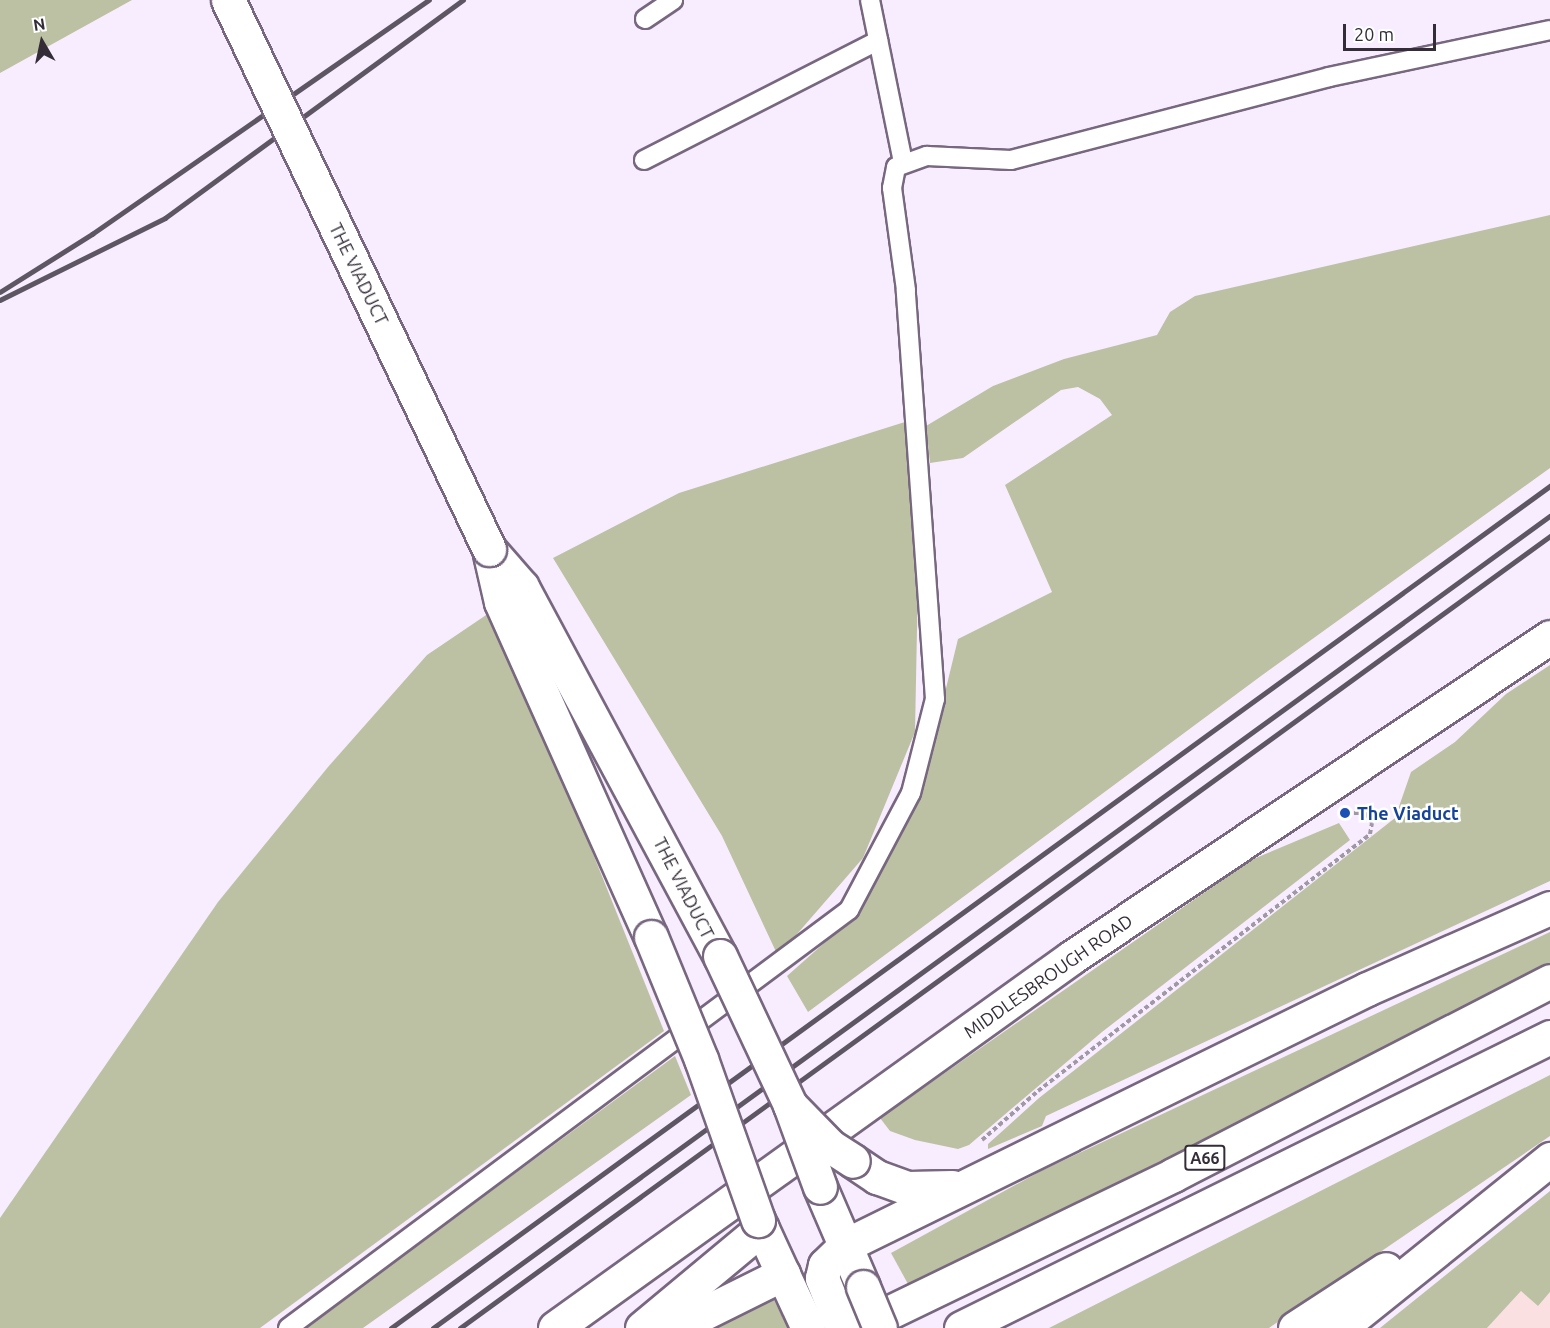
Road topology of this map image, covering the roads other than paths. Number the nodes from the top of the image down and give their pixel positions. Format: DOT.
graph roads {
  1 [pos="228,0"];
  2 [pos="673,0"];
  3 [pos="870,0"];
  4 [pos="645,19"];
  5 [pos="1550,30"];
  6 [pos="878,41"];
  7 [pos="644,160"];
  8 [pos="903,162"];
  9 [pos="489,549"];
  10 [pos="1550,637"];
  11 [pos="1550,908"];
  12 [pos="1550,981"];
  13 [pos="1550,1036"];
  14 [pos="790,1105"];
  15 [pos="1550,1160"];
  16 [pos="963,1186"];
  17 [pos="760,1224"];
  18 [pos="1461,1227"];
  19 [pos="846,1245"];
  20 [pos="783,1274"];
  21 [pos="821,1319"];
  22 [pos="288,1328"];
  23 [pos="555,1328"];
  24 [pos="642,1328"];
  25 [pos="674,1328"];
  26 [pos="856,1328"];
  27 [pos="880,1328"];
  28 [pos="961,1328"];
  29 [pos="1295,1328"];
  30 [pos="1340,1328"];
  1 -- 9 [label="main road, THE VIADUCT, bridge"];
  2 -- 4 [label="lane"];
  3 -- 6 [label="lane"];
  5 -- 8 [label="lane"];
  6 -- 7 [label="lane"];
  6 -- 8 [label="lane"];
  8 -- 22 [label="lane"];
  9 -- 14 [label="main road, THE VIADUCT, bridge"];
  9 -- 17 [label="main road, THE VIADUCT, bridge"];
  10 -- 23 [label="main road, MIDDLESBROUGH ROAD"];
  11 -- 16 [label="main road"];
  12 -- 26 [label="main road, A66"];
  13 -- 28 [label="main road, A66"];
  14 -- 16 [label="main road, bridge"];
  14 -- 19 [label="main road, THE VIADUCT, bridge"];
  15 -- 18 [label="main road"];
  16 -- 19 [label="main road"];
  17 -- 20 [label="main road, THE VIADUCT"];
  17 -- 24 [label="main road"];
  18 -- 29 [label="main road"];
  18 -- 30 [label="main road"];
  19 -- 20 [label="main road"];
  19 -- 21 [label="main road"];
  19 -- 27 [label="main road, THE VIADUCT, bridge"];
  20 -- 21 [label="main road, THE VIADUCT"];
  20 -- 25 [label="main road"];
}
